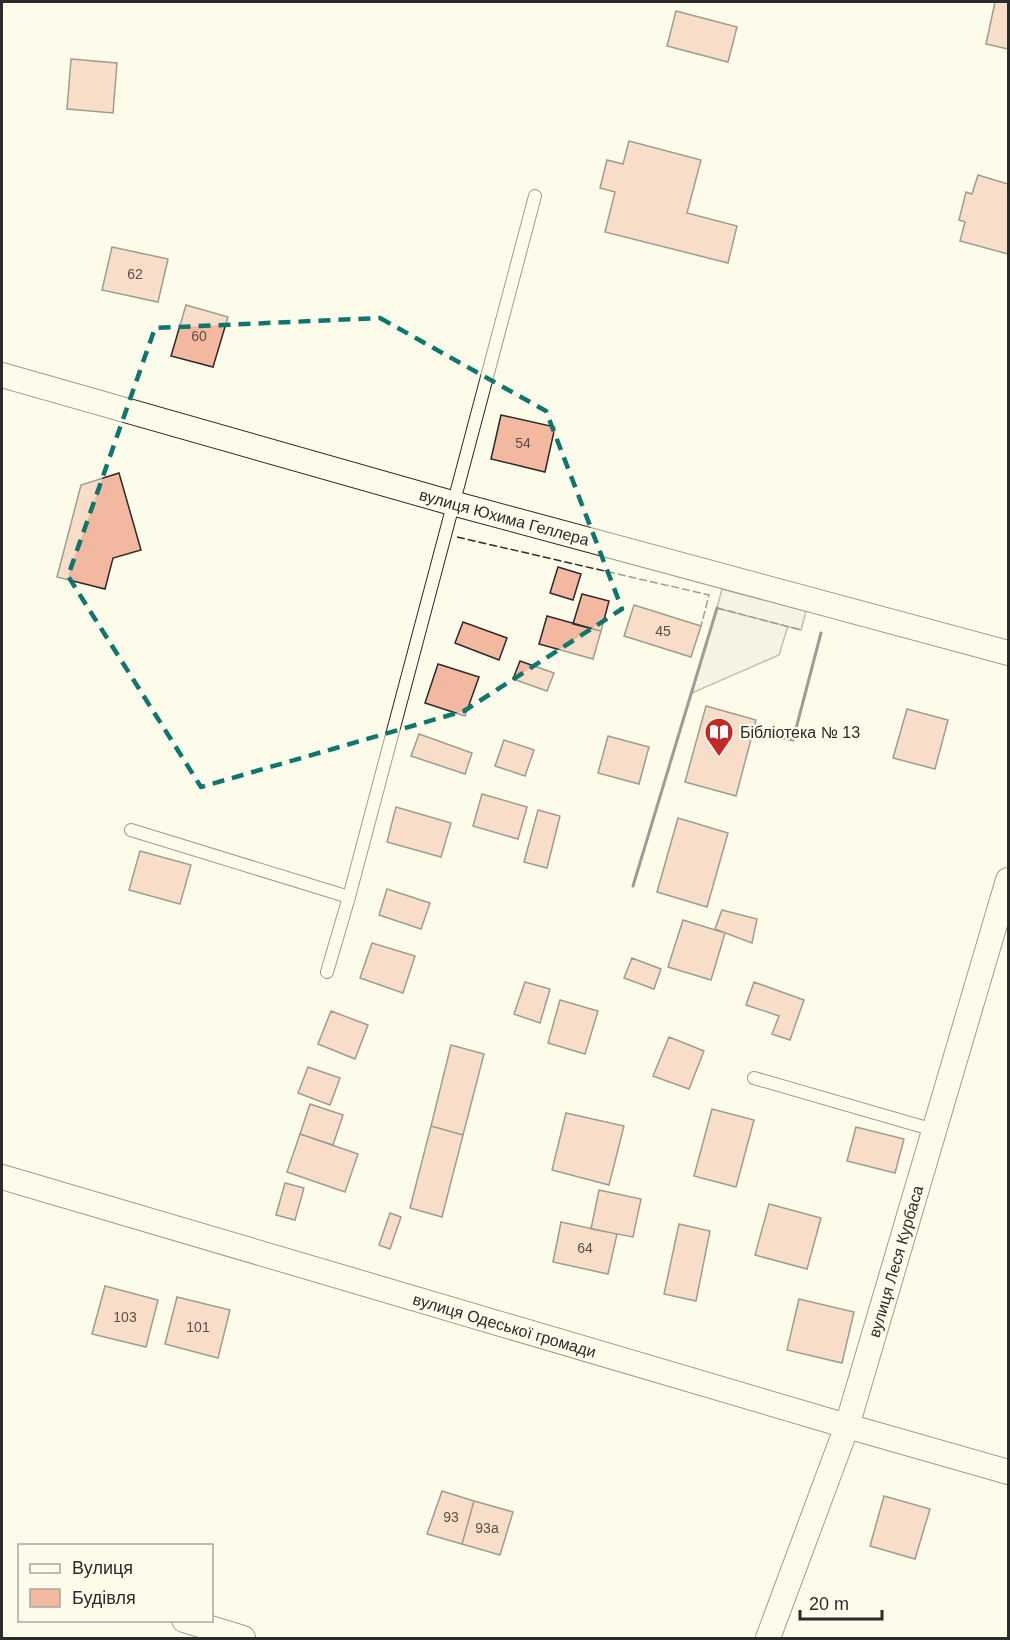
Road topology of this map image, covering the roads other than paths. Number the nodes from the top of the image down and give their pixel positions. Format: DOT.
graph roads {
  1 [pos="535,196"];
  2 [pos="2,375"];
  3 [pos="452,503"];
  4 [pos="1008,653"];
  5 [pos="131,830"];
  6 [pos="1008,880"];
  7 [pos="349,897"];
  8 [pos="327,972"];
  9 [pos="754,1078"];
  10 [pos="934,1130"];
  11 [pos="2,1177"];
  12 [pos="848,1426"];
  13 [pos="1008,1472"];
  14 [pos="191,1622"];
  15 [pos="243,1638"];
  16 [pos="768,1638"];
  1 -- 3 [label="lane"];
  2 -- 3 [label="street, вулиця Юхима Геллера"];
  3 -- 4 [label="street, вулиця Юхима Геллера"];
  3 -- 7 [label="lane"];
  5 -- 7 [label="lane"];
  6 -- 10 [label="street, вулиця Леся Курбаса"];
  7 -- 8 [label="lane"];
  9 -- 10 [label="lane"];
  10 -- 12 [label="street, вулиця Леся Курбаса"];
  11 -- 12 [label="street, вулиця Одеської громади"];
  12 -- 13 [label="street, вулиця Одеської громади"];
  12 -- 16 [label="street, вулиця Леся Курбаса"];
  14 -- 15 [label="street"];
}
